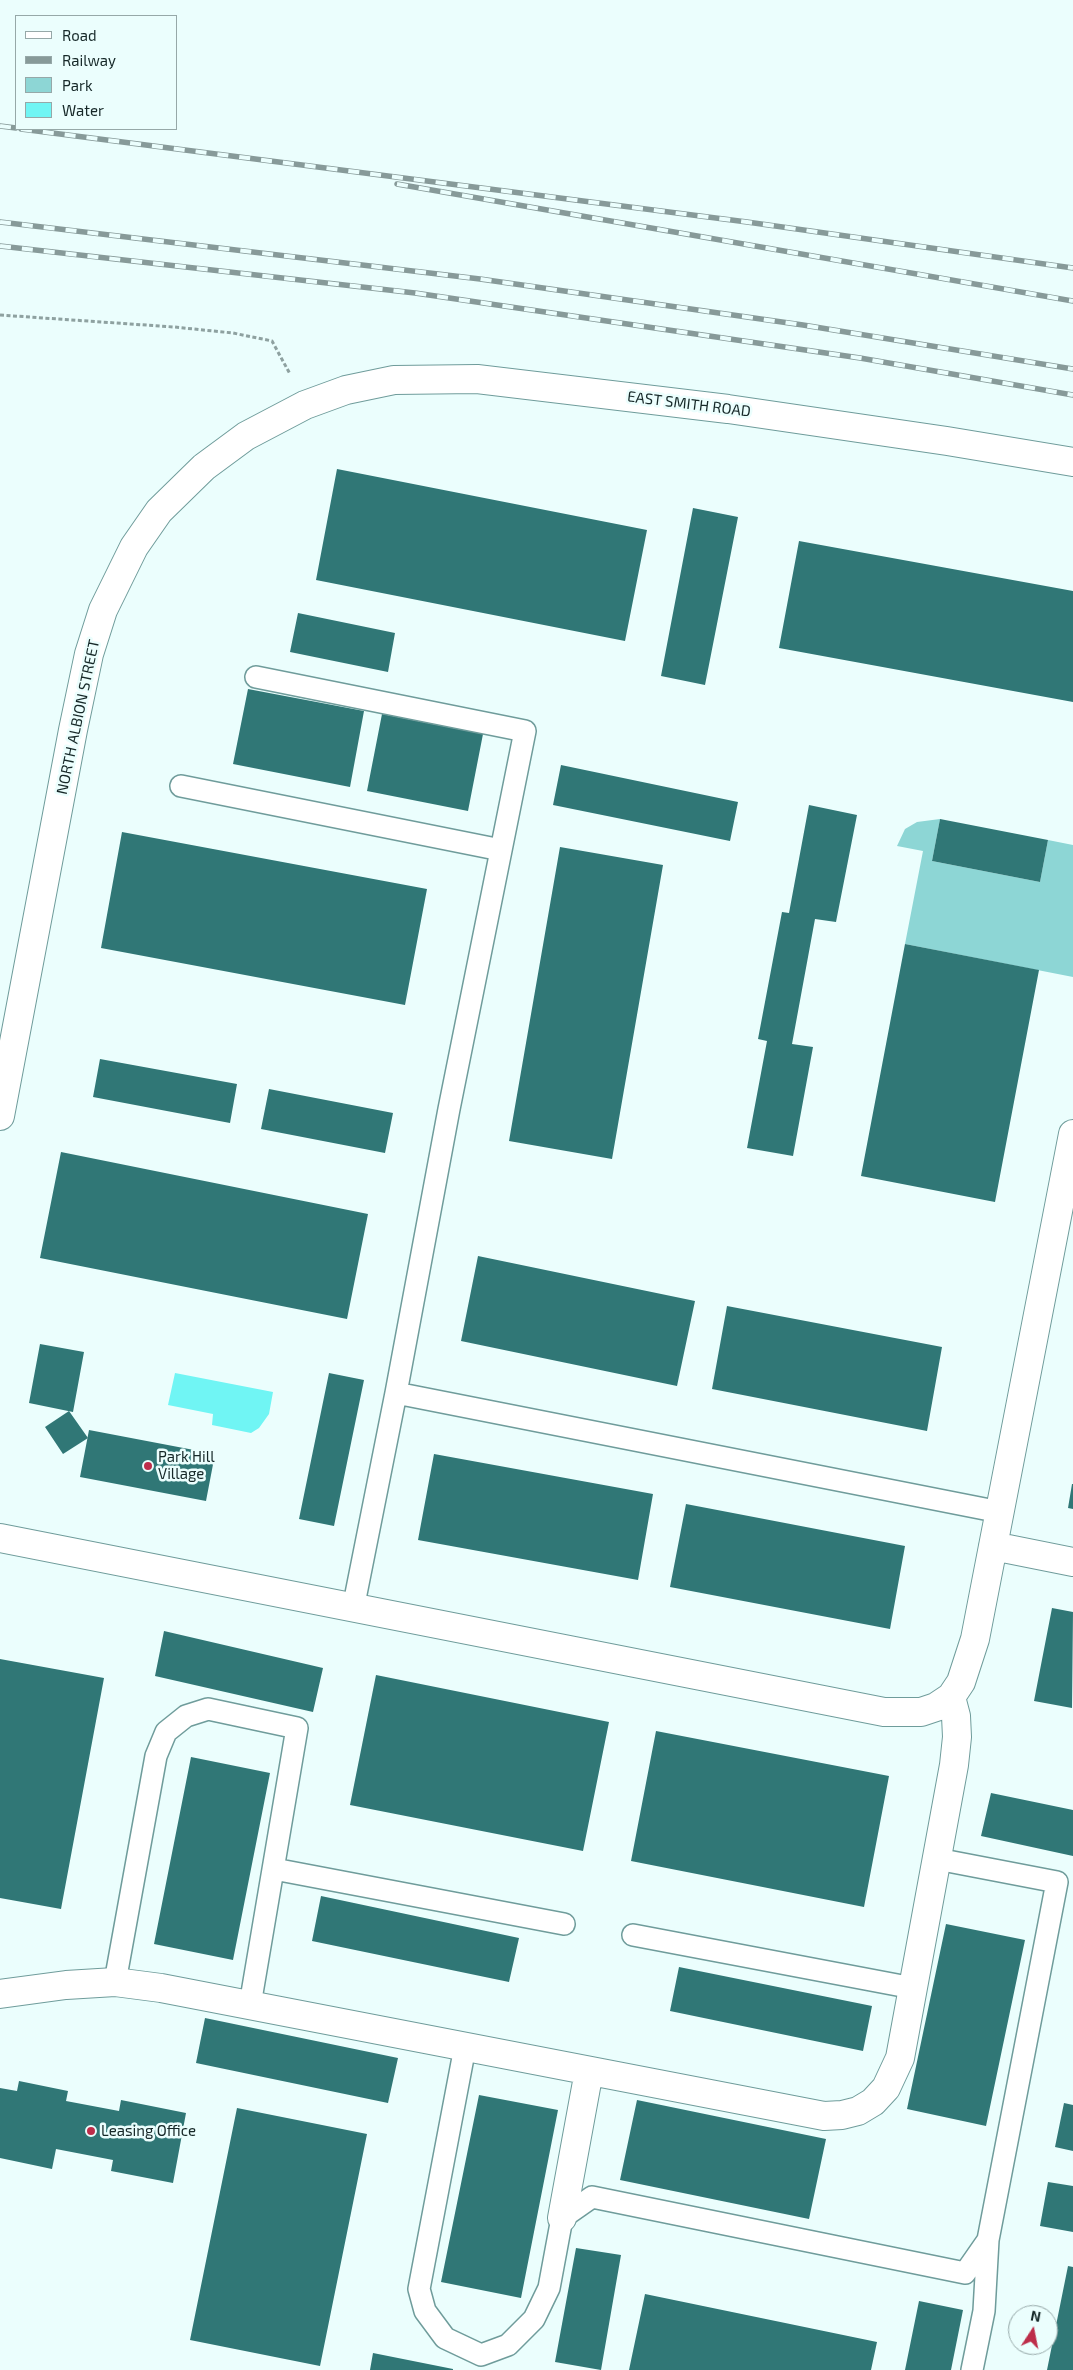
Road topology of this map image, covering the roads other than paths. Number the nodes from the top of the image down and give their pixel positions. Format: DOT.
graph roads {
  1 [pos="305,404"];
  2 [pos="1073,462"];
  3 [pos="256,677"];
  4 [pos="181,786"];
  5 [pos="501,850"];
  6 [pos="0,1116"];
  7 [pos="1073,1134"];
  8 [pos="396,1393"];
  9 [pos="1000,1512"];
  10 [pos="0,1538"];
  11 [pos="993,1546"];
  12 [pos="1073,1562"];
  13 [pos="354,1609"];
  14 [pos="951,1697"];
  15 [pos="937,1859"];
  16 [pos="274,1869"];
  17 [pos="564,1924"];
  18 [pos="633,1935"];
  19 [pos="115,1982"];
  20 [pos="913,1988"];
  21 [pos="0,1994"];
  22 [pos="250,2005"];
  23 [pos="465,2047"];
  24 [pos="589,2071"];
  25 [pos="562,2218"];
  26 [pos="988,2240"];
  27 [pos="972,2370"];
  1 -- 2 [label="street, EAST SMITH ROAD"];
  1 -- 6 [label="street, NORTH ALBION STREET"];
  3 -- 5 [label="lane"];
  4 -- 5 [label="lane"];
  5 -- 8 [label="lane"];
  7 -- 9 [label="street"];
  8 -- 9 [label="lane"];
  8 -- 13 [label="lane"];
  9 -- 11 [label="street"];
  10 -- 13 [label="street"];
  11 -- 12 [label="street"];
  11 -- 14 [label="street"];
  13 -- 14 [label="street"];
  14 -- 15 [label="street"];
  15 -- 20 [label="street"];
  15 -- 26 [label="lane"];
  16 -- 17 [label="lane"];
  16 -- 19 [label="lane"];
  16 -- 22 [label="lane"];
  18 -- 20 [label="lane"];
  19 -- 21 [label="street"];
  19 -- 22 [label="street"];
  20 -- 24 [label="street"];
  22 -- 23 [label="street"];
  23 -- 24 [label="street"];
  23 -- 25 [label="lane"];
  24 -- 25 [label="street"];
  25 -- 26 [label="lane"];
  26 -- 27 [label="lane"];
}
